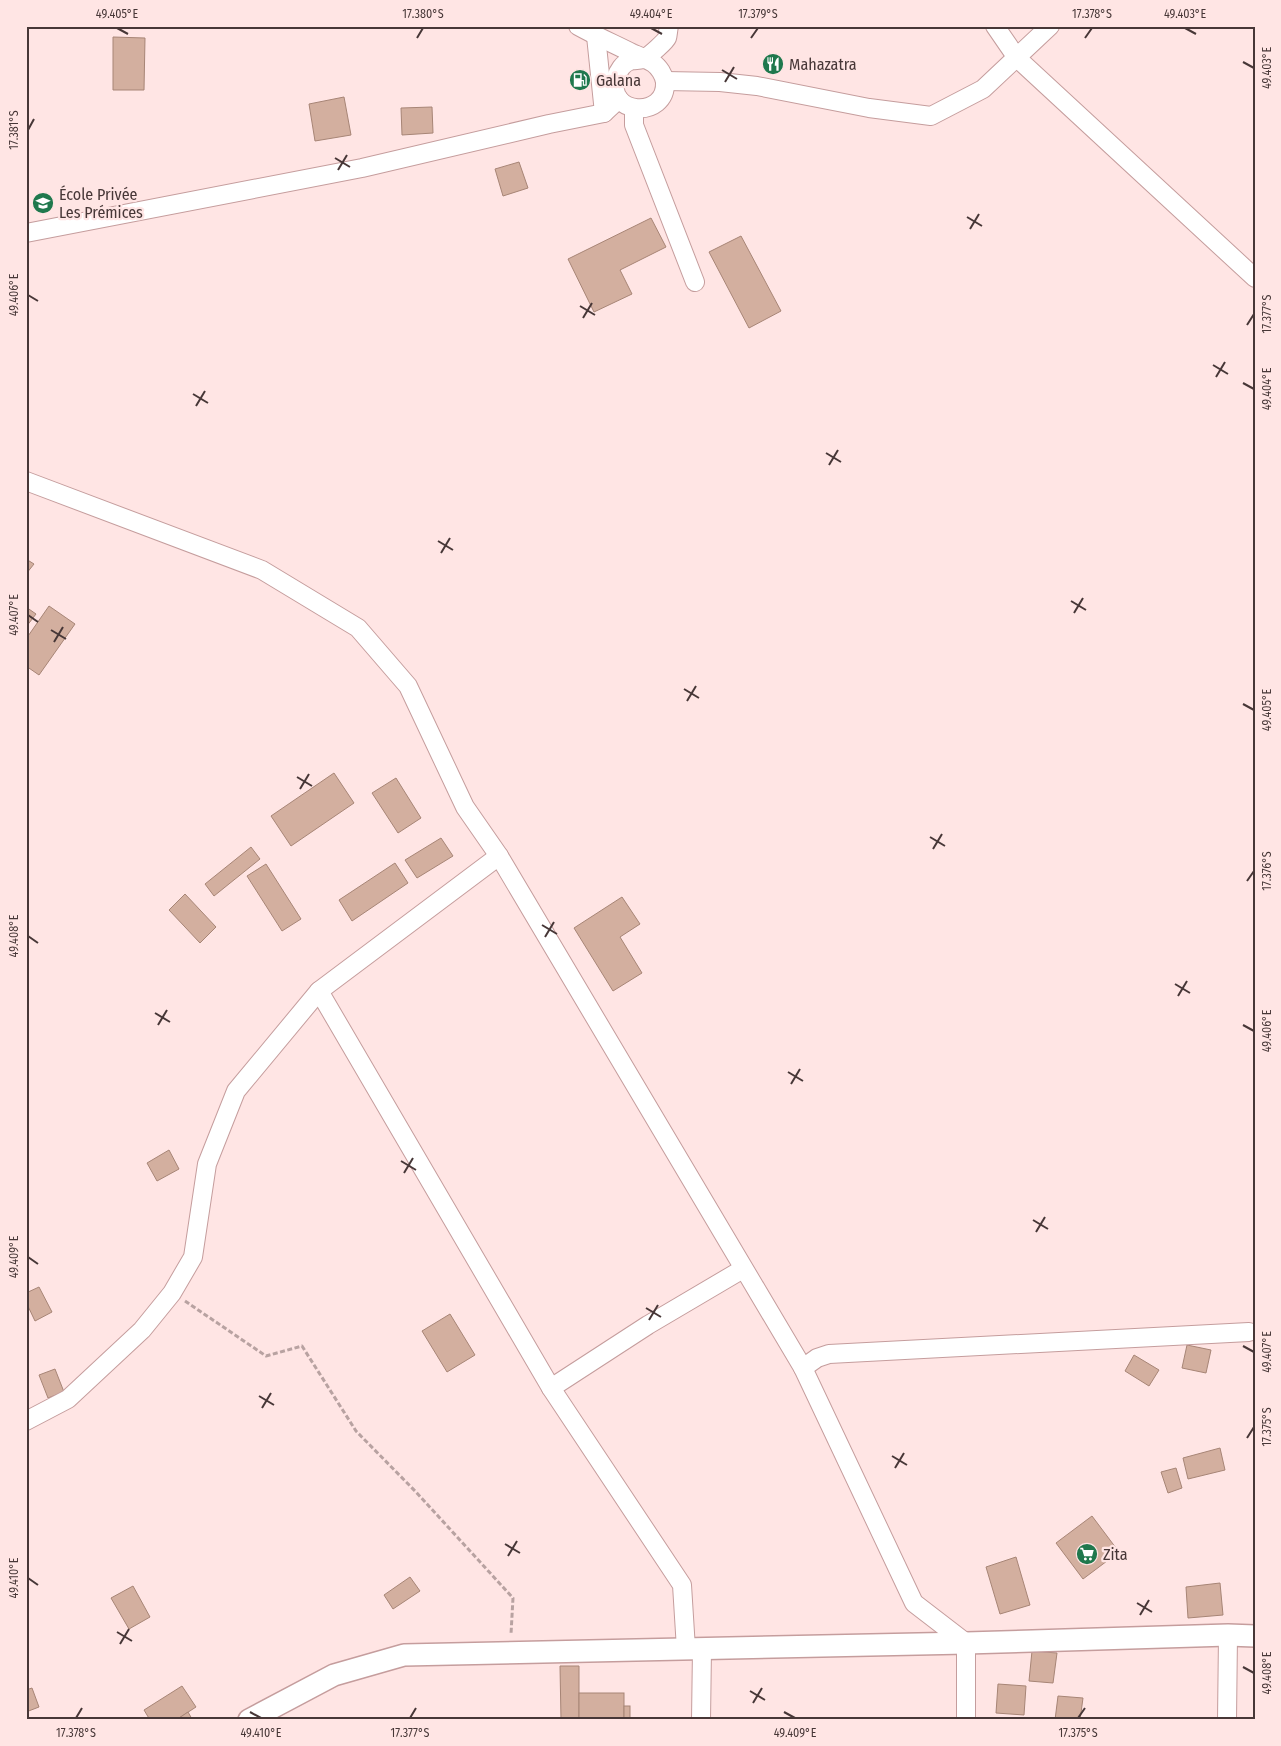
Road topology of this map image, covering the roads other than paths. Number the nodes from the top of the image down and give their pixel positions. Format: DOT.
graph roads {
  1 [pos="578,26"];
  2 [pos="669,26"];
  3 [pos="995,26"];
  4 [pos="1050,26"];
  5 [pos="596,36"];
  6 [pos="1018,58"];
  7 [pos="644,59"];
  8 [pos="665,81"];
  9 [pos="618,99"];
  10 [pos="634,109"];
  11 [pos="604,113"];
  12 [pos="26,234"];
  13 [pos="1255,278"];
  14 [pos="695,282"];
  15 [pos="26,481"];
  16 [pos="500,856"];
  17 [pos="318,990"];
  18 [pos="743,1269"];
  19 [pos="1249,1332"];
  20 [pos="803,1368"];
  21 [pos="551,1388"];
  22 [pos="26,1422"];
  23 [pos="1228,1635"];
  24 [pos="1255,1636"];
  25 [pos="966,1643"];
  26 [pos="694,1649"];
  27 [pos="249,1720"];
  28 [pos="701,1720"];
  29 [pos="966,1720"];
  30 [pos="1228,1720"];
  1 -- 5 [label="street"];
  2 -- 7 [label="street"];
  3 -- 6 [label="street"];
  4 -- 6 [label="street"];
  5 -- 7 [label="street"];
  5 -- 11 [label="street"];
  6 -- 8 [label="street"];
  6 -- 13 [label="street"];
  7 -- 8 [label="street"];
  7 -- 9 [label="street"];
  8 -- 10 [label="street"];
  9 -- 10 [label="street"];
  9 -- 11 [label="street"];
  10 -- 14 [label="street"];
  11 -- 12 [label="street"];
  15 -- 16 [label="street"];
  16 -- 17 [label="street"];
  16 -- 18 [label="street"];
  17 -- 21 [label="street"];
  17 -- 22 [label="street"];
  18 -- 20 [label="street"];
  18 -- 21 [label="street"];
  19 -- 20 [label="street"];
  20 -- 25 [label="street"];
  21 -- 26 [label="street"];
  23 -- 24 [label="main road"];
  23 -- 25 [label="main road"];
  23 -- 30 [label="street"];
  25 -- 26 [label="main road"];
  25 -- 29 [label="street"];
  26 -- 27 [label="main road"];
  26 -- 28 [label="street"];
}
